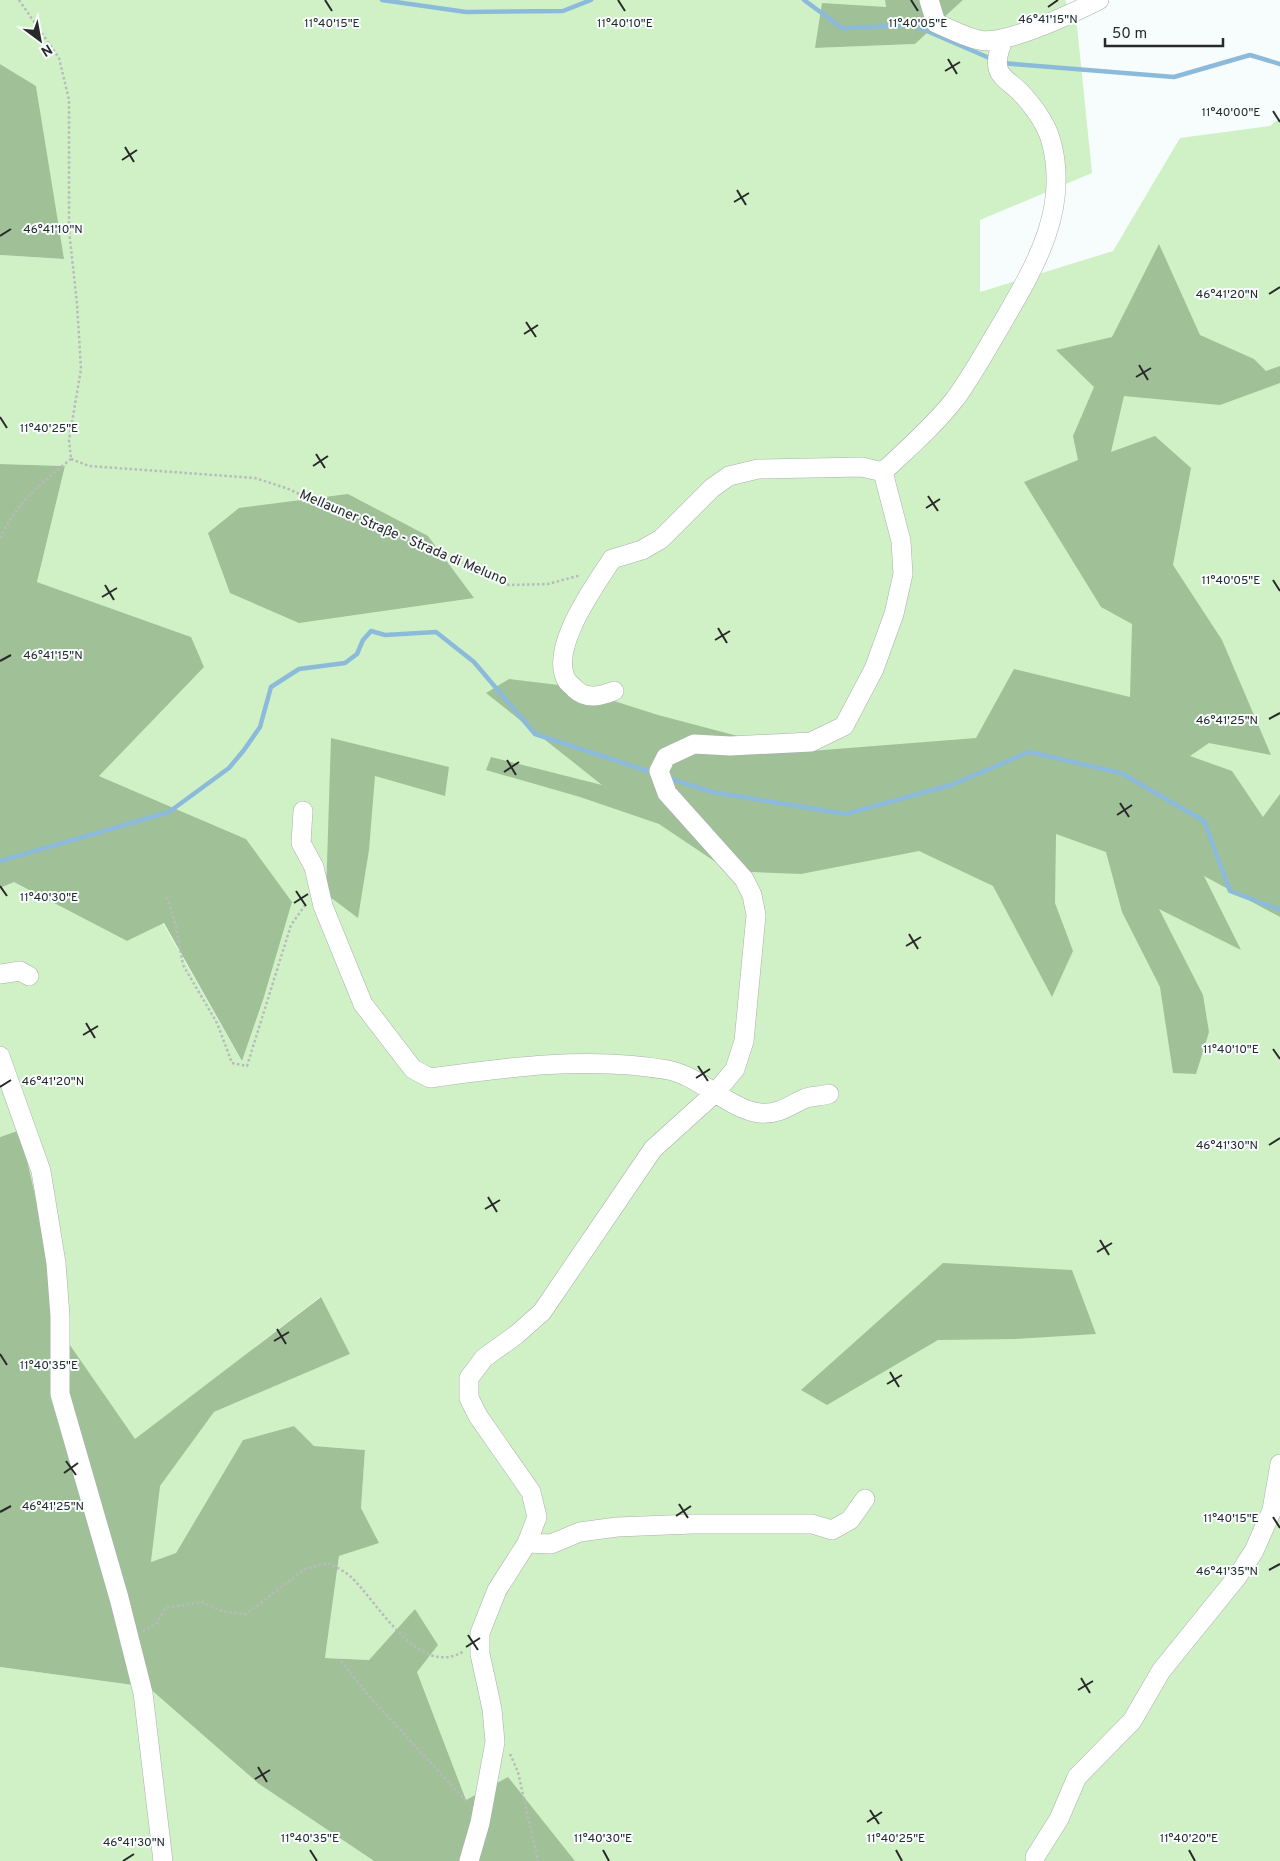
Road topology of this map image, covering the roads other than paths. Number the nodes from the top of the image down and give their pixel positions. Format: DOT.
graph roads {
  1 [pos="929,0"];
  2 [pos="1099,0"];
  3 [pos="1000,52"];
  4 [pos="883,472"];
  5 [pos="614,691"];
  6 [pos="303,811"];
  7 [pos="0,974"];
  8 [pos="29,976"];
  9 [pos="0,1056"];
  10 [pos="716,1092"];
  11 [pos="829,1094"];
  12 [pos="1280,1464"];
  13 [pos="864,1499"];
  14 [pos="527,1543"];
  15 [pos="1035,1857"];
  16 [pos="163,1861"];
  17 [pos="469,1861"];
  1 -- 3 [label="street"];
  2 -- 3 [label="street"];
  3 -- 4 [label="street"];
  4 -- 5 [label="street"];
  4 -- 10 [label="street"];
  6 -- 10 [label="street"];
  7 -- 8 [label="street"];
  9 -- 16 [label="street"];
  10 -- 11 [label="street"];
  10 -- 14 [label="street"];
  12 -- 15 [label="street"];
  13 -- 14 [label="street"];
  14 -- 17 [label="street"];
}
